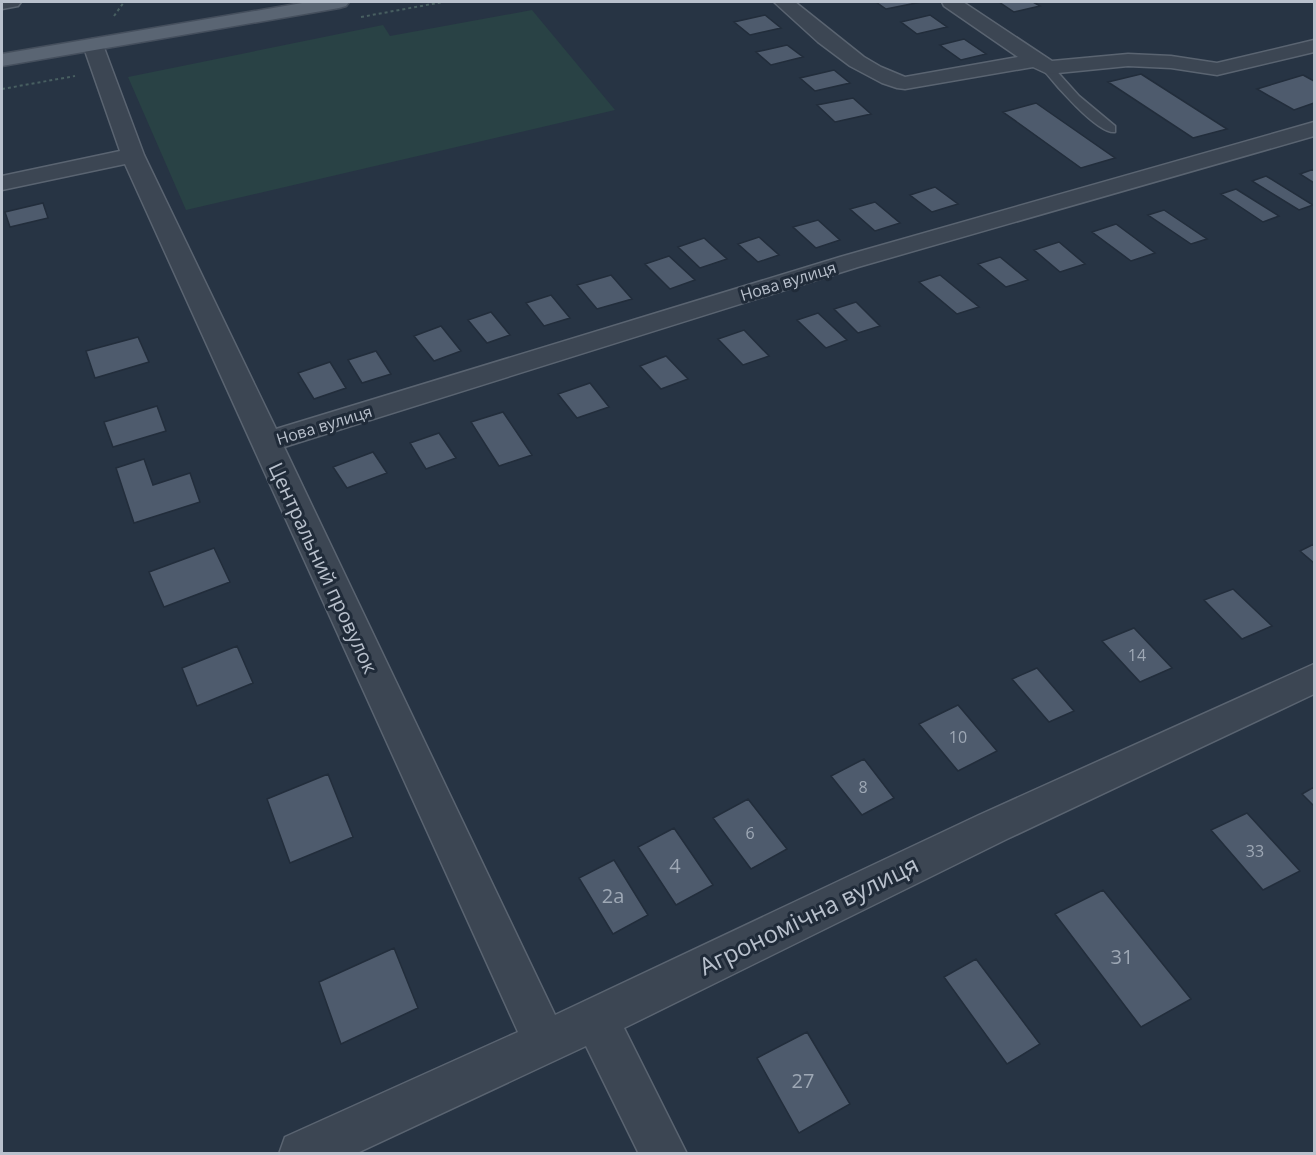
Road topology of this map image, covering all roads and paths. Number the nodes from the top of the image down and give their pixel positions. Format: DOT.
graph roads {
  1 [pos="11,2"];
  2 [pos="339,2"];
  3 [pos="784,2"];
  4 [pos="951,2"];
  5 [pos="2,3"];
  6 [pos="298,5"];
  7 [pos="1314,46"];
  8 [pos="96,50"];
  9 [pos="2,60"];
  10 [pos="1043,64"];
  11 [pos="1111,129"];
  12 [pos="1314,129"];
  13 [pos="133,155"];
  14 [pos="2,183"];
  15 [pos="264,443"];
  16 [pos="1314,678"];
  17 [pos="596,1019"];
  18 [pos="545,1042"];
  19 [pos="303,1154"];
  20 [pos="664,1154"];
  1 -- 5 [label="street"];
  2 -- 6 [label="main road"];
  3 -- 10 [label="street"];
  4 -- 10 [label="street"];
  6 -- 8 [label="main road"];
  7 -- 10 [label="street"];
  8 -- 9 [label="main road"];
  8 -- 13 [label="street, Центральний провулок"];
  10 -- 11 [label="lane"];
  12 -- 15 [label="street, Нова вулиця"];
  13 -- 14 [label="street"];
  13 -- 15 [label="street, Центральний провулок"];
  15 -- 18 [label="street, Центральний провулок"];
  16 -- 17 [label="street, Агрономічна вулиця"];
  17 -- 18 [label="street, Агрономічна вулиця"];
  17 -- 20 [label="street"];
  18 -- 19 [label="street, Агрономічна вулиця"];
}
